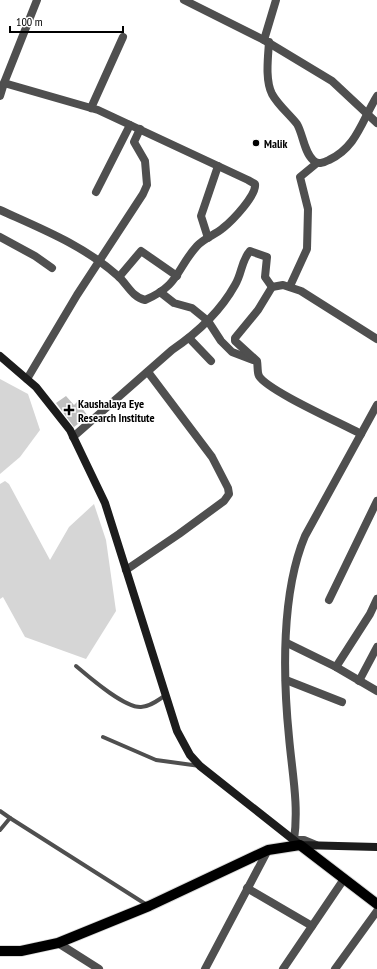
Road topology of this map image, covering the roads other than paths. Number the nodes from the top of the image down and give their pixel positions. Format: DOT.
graph roads {
  1 [pos="37,0"];
  2 [pos="184,0"];
  3 [pos="276,0"];
  4 [pos="123,37"];
  5 [pos="266,41"];
  6 [pos="4,82"];
  7 [pos="0,96"];
  8 [pos="377,96"];
  9 [pos="91,108"];
  10 [pos="367,113"];
  11 [pos="377,124"];
  12 [pos="130,125"];
  13 [pos="140,129"];
  14 [pos="317,163"];
  15 [pos="218,166"];
  16 [pos="96,192"];
  17 [pos="0,210"];
  18 [pos="0,237"];
  19 [pos="208,238"];
  20 [pos="99,262"];
  21 [pos="52,268"];
  22 [pos="177,276"];
  23 [pos="119,277"];
  24 [pos="290,286"];
  25 [pos="272,287"];
  26 [pos="160,292"];
  27 [pos="208,322"];
  28 [pos="189,338"];
  29 [pos="377,339"];
  30 [pos="0,356"];
  31 [pos="211,361"];
  32 [pos="257,362"];
  33 [pos="148,372"];
  34 [pos="27,379"];
  35 [pos="377,405"];
  36 [pos="361,434"];
  37 [pos="74,437"];
  38 [pos="377,501"];
  39 [pos="126,570"];
  40 [pos="377,599"];
  41 [pos="329,600"];
  42 [pos="287,643"];
  43 [pos="377,647"];
  44 [pos="76,666"];
  45 [pos="336,667"];
  46 [pos="286,680"];
  47 [pos="359,681"];
  48 [pos="377,691"];
  49 [pos="166,695"];
  50 [pos="342,702"];
  51 [pos="103,737"];
  52 [pos="200,766"];
  53 [pos="0,811"];
  54 [pos="10,818"];
  55 [pos="0,830"];
  56 [pos="297,842"];
  57 [pos="377,847"];
  58 [pos="268,850"];
  59 [pos="344,879"];
  60 [pos="247,888"];
  61 [pos="377,904"];
  62 [pos="148,906"];
  63 [pos="377,912"];
  64 [pos="312,926"];
  65 [pos="58,943"];
  66 [pos="0,951"];
  67 [pos="99,969"];
  68 [pos="205,969"];
  69 [pos="283,969"];
  70 [pos="336,969"];
  1 -- 6 [label="street"];
  2 -- 5 [label="street"];
  3 -- 5 [label="street"];
  4 -- 9 [label="street"];
  5 -- 10 [label="street"];
  5 -- 14 [label="street"];
  6 -- 7 [label="street"];
  6 -- 9 [label="street"];
  8 -- 10 [label="street"];
  9 -- 12 [label="street"];
  10 -- 11 [label="street"];
  10 -- 14 [label="street"];
  12 -- 13 [label="street"];
  12 -- 16 [label="street"];
  13 -- 15 [label="street"];
  13 -- 20 [label="street"];
  14 -- 24 [label="street"];
  15 -- 19 [label="street"];
  15 -- 19 [label="street"];
  17 -- 20 [label="street"];
  18 -- 21 [label="street"];
  19 -- 22 [label="street"];
  20 -- 23 [label="street"];
  20 -- 34 [label="street"];
  22 -- 23 [label="street"];
  22 -- 26 [label="street"];
  23 -- 26 [label="street"];
  24 -- 25 [label="street"];
  24 -- 29 [label="street"];
  25 -- 27 [label="street"];
  25 -- 32 [label="street"];
  26 -- 27 [label="street"];
  27 -- 28 [label="street"];
  27 -- 32 [label="street"];
  28 -- 31 [label="street"];
  28 -- 33 [label="street"];
  30 -- 34 [label="main road"];
  32 -- 36 [label="street"];
  33 -- 37 [label="street"];
  33 -- 39 [label="street"];
  34 -- 37 [label="main road"];
  35 -- 36 [label="street"];
  36 -- 42 [label="street"];
  37 -- 39 [label="main road"];
  38 -- 41 [label="street"];
  39 -- 49 [label="main road"];
  40 -- 45 [label="street"];
  42 -- 45 [label="street"];
  42 -- 46 [label="street"];
  43 -- 47 [label="street"];
  44 -- 49 [label="lane"];
  45 -- 47 [label="street"];
  46 -- 50 [label="street"];
  46 -- 56 [label="street"];
  47 -- 48 [label="street"];
  49 -- 52 [label="main road"];
  51 -- 52 [label="lane"];
  52 -- 56 [label="main road"];
  53 -- 54 [label="lane"];
  54 -- 55 [label="lane"];
  54 -- 62 [label="lane"];
  56 -- 57 [label="main road"];
  56 -- 58 [label="main road"];
  56 -- 59 [label="main road"];
  58 -- 60 [label="street"];
  58 -- 62 [label="main road"];
  59 -- 61 [label="main road"];
  59 -- 64 [label="street"];
  60 -- 64 [label="street"];
  60 -- 68 [label="street"];
  62 -- 65 [label="main road"];
  63 -- 70 [label="street"];
  64 -- 69 [label="street"];
  65 -- 66 [label="main road"];
  65 -- 67 [label="street"];
}
